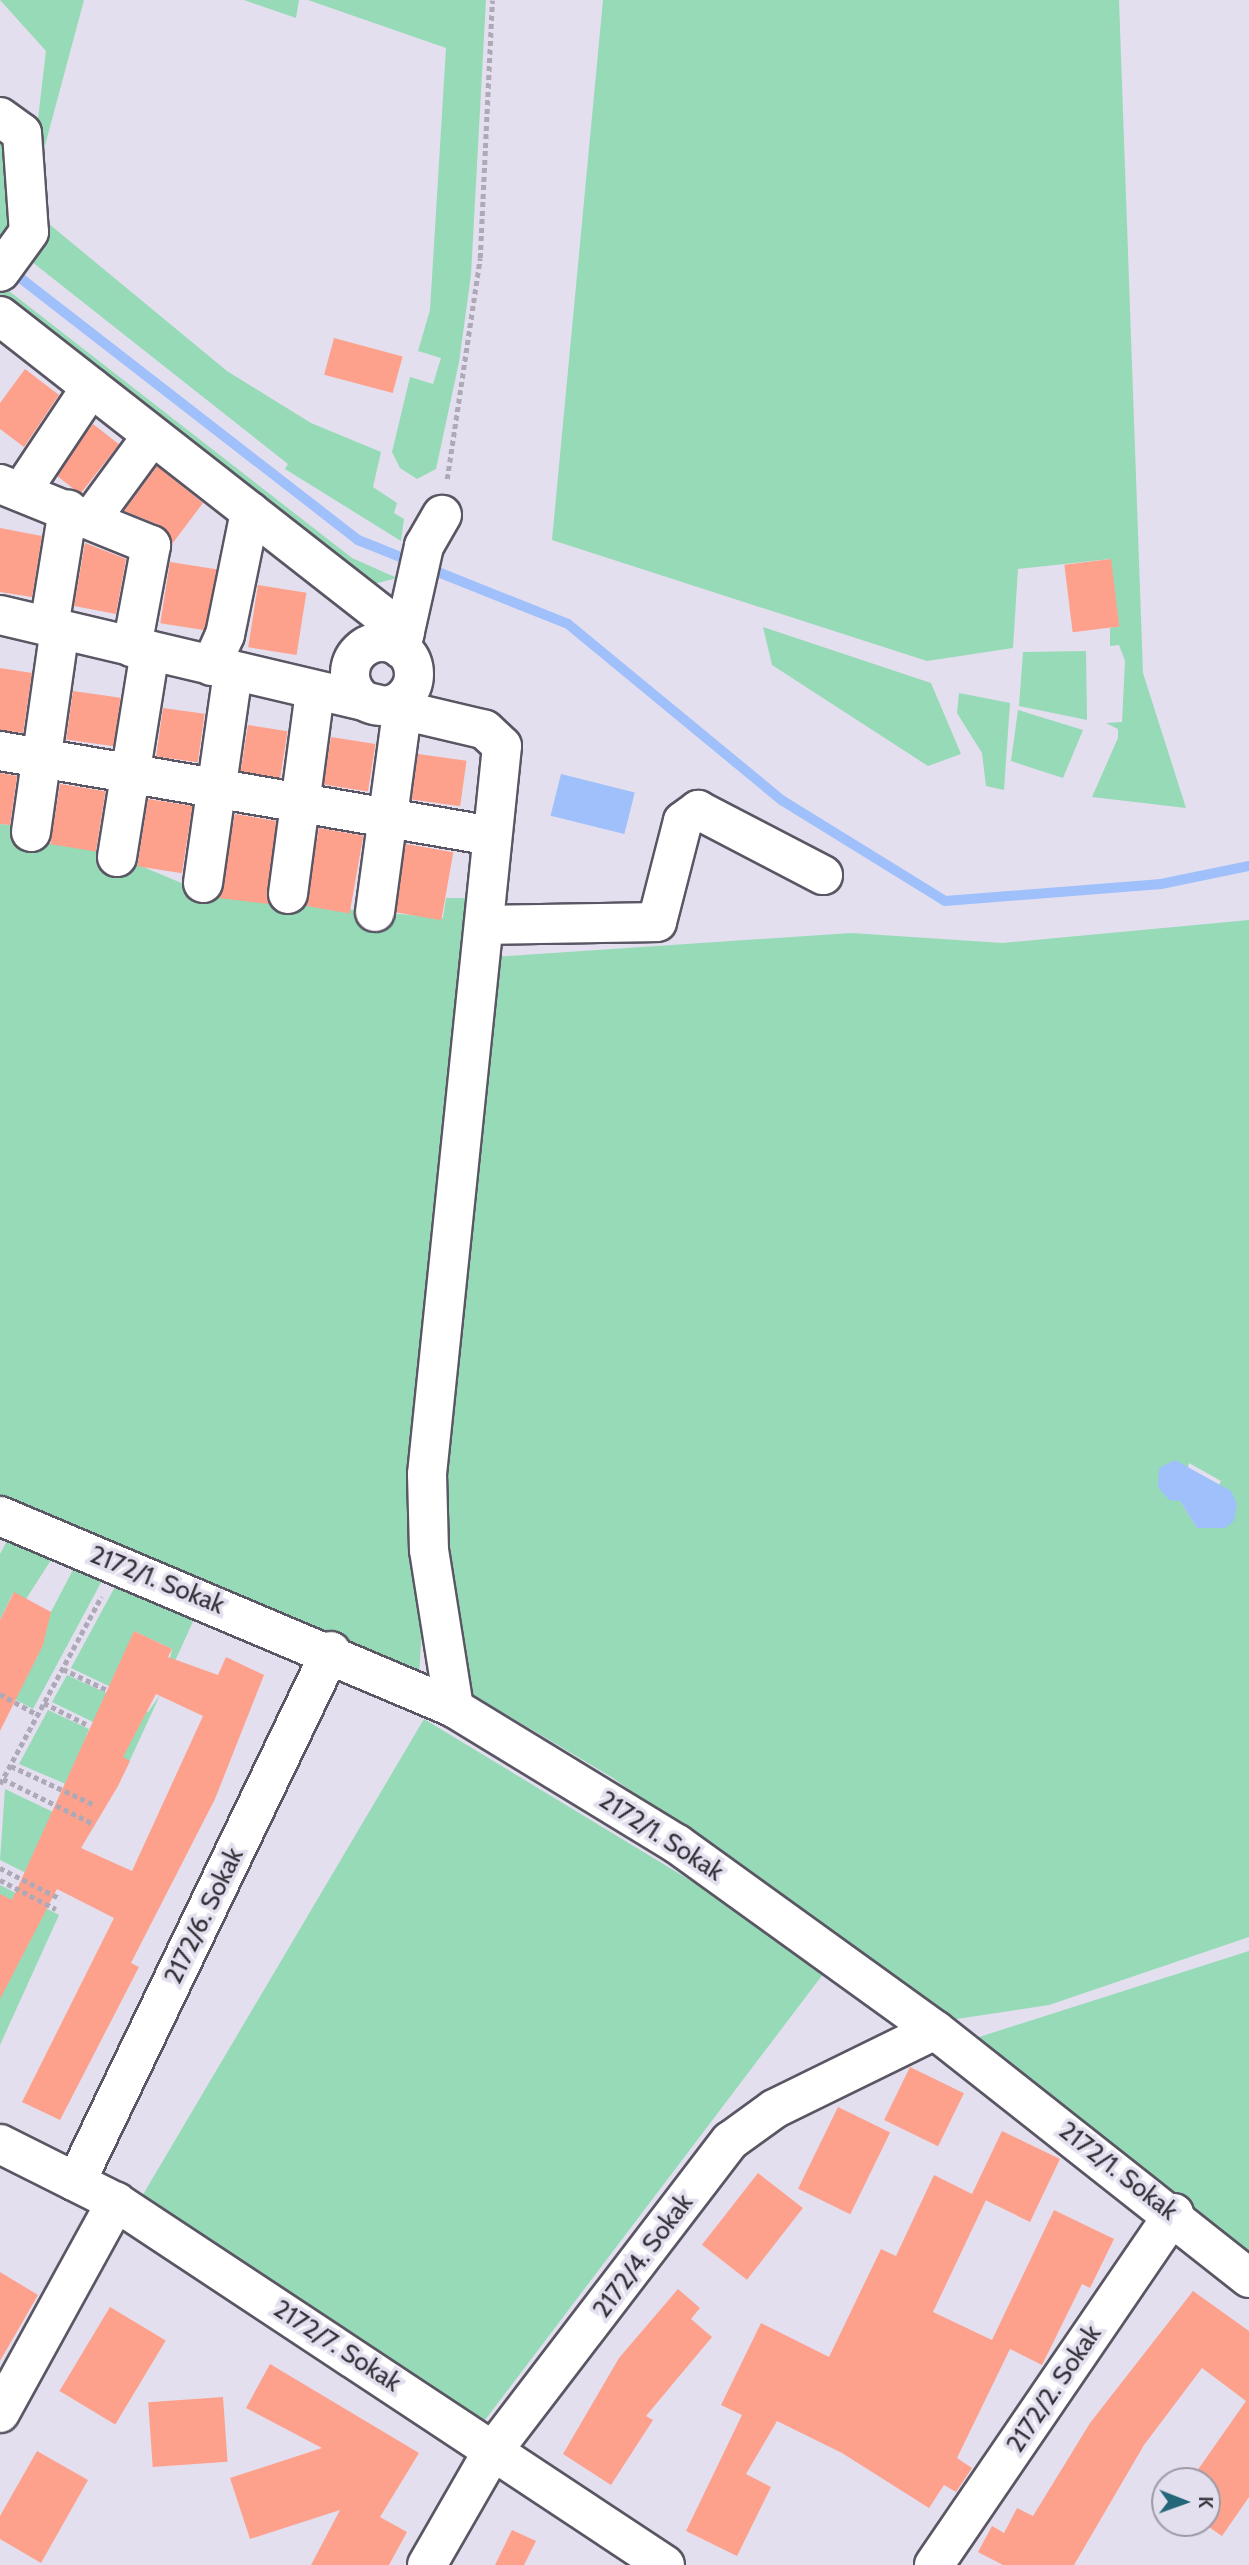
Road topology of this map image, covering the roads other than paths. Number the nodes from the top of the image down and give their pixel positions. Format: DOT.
graph roads {
  1 [pos="0,117"];
  2 [pos="0,272"];
  3 [pos="0,316"];
  4 [pos="91,387"];
  5 [pos="152,436"];
  6 [pos="11,488"];
  7 [pos="250,512"];
  8 [pos="80,515"];
  9 [pos="433,530"];
  10 [pos="0,615"];
  11 [pos="54,628"];
  12 [pos="403,641"];
  13 [pos="141,649"];
  14 [pos="222,668"];
  15 [pos="315,691"];
  16 [pos="388,708"];
  17 [pos="0,751"];
  18 [pos="42,762"];
  19 [pos="130,778"];
  20 [pos="216,792"];
  21 [pos="300,805"];
  22 [pos="388,820"];
  23 [pos="31,832"];
  24 [pos="491,836"];
  25 [pos="117,857"];
  26 [pos="822,875"];
  27 [pos="204,883"];
  28 [pos="288,894"];
  29 [pos="375,912"];
  30 [pos="484,925"];
  31 [pos="0,1517"];
  32 [pos="331,1651"];
  33 [pos="454,1708"];
  34 [pos="935,2030"];
  35 [pos="0,2144"];
  36 [pos="76,2182"];
  37 [pos="116,2202"];
  38 [pos="1174,2213"];
  39 [pos="1249,2278"];
  40 [pos="0,2413"];
  41 [pos="492,2452"];
  42 [pos="427,2565"];
  43 [pos="665,2565"];
  44 [pos="934,2565"];
  1 -- 2 [label="street"];
  3 -- 4 [label="street"];
  4 -- 5 [label="street"];
  4 -- 6 [label="street"];
  5 -- 7 [label="street"];
  5 -- 8 [label="street"];
  6 -- 8 [label="street"];
  7 -- 12 [label="street"];
  7 -- 14 [label="street"];
  8 -- 11 [label="street"];
  8 -- 13 [label="street"];
  9 -- 12 [label="street"];
  10 -- 11 [label="street"];
  11 -- 13 [label="street"];
  11 -- 18 [label="street"];
  12 -- 16 [label="street"];
  13 -- 14 [label="street"];
  13 -- 19 [label="street"];
  14 -- 15 [label="street"];
  14 -- 20 [label="street"];
  15 -- 16 [label="street"];
  15 -- 21 [label="street"];
  16 -- 22 [label="street"];
  16 -- 24 [label="street"];
  17 -- 18 [label="street"];
  18 -- 19 [label="street"];
  18 -- 23 [label="street"];
  19 -- 20 [label="street"];
  19 -- 25 [label="street"];
  20 -- 21 [label="street"];
  20 -- 27 [label="street"];
  21 -- 22 [label="street"];
  21 -- 28 [label="street"];
  22 -- 24 [label="street"];
  22 -- 29 [label="street"];
  24 -- 30 [label="street"];
  26 -- 30 [label="street"];
  30 -- 33 [label="street"];
  31 -- 32 [label="street, 2172/1. Sokak"];
  32 -- 33 [label="street, 2172/1. Sokak"];
  32 -- 36 [label="street, 2172/6. Sokak"];
  33 -- 34 [label="street, 2172/1. Sokak"];
  34 -- 38 [label="street, 2172/1. Sokak"];
  34 -- 41 [label="street, 2172/4. Sokak"];
  35 -- 36 [label="street, 2172/7. Sokak"];
  36 -- 37 [label="street, 2172/7. Sokak"];
  37 -- 40 [label="street"];
  37 -- 41 [label="street, 2172/7. Sokak"];
  38 -- 39 [label="street, 2172/1. Sokak"];
  38 -- 44 [label="street, 2172/2. Sokak"];
  41 -- 42 [label="street, 2172/4. Sokak"];
  41 -- 43 [label="street, 2172/7. Sokak"];
}
